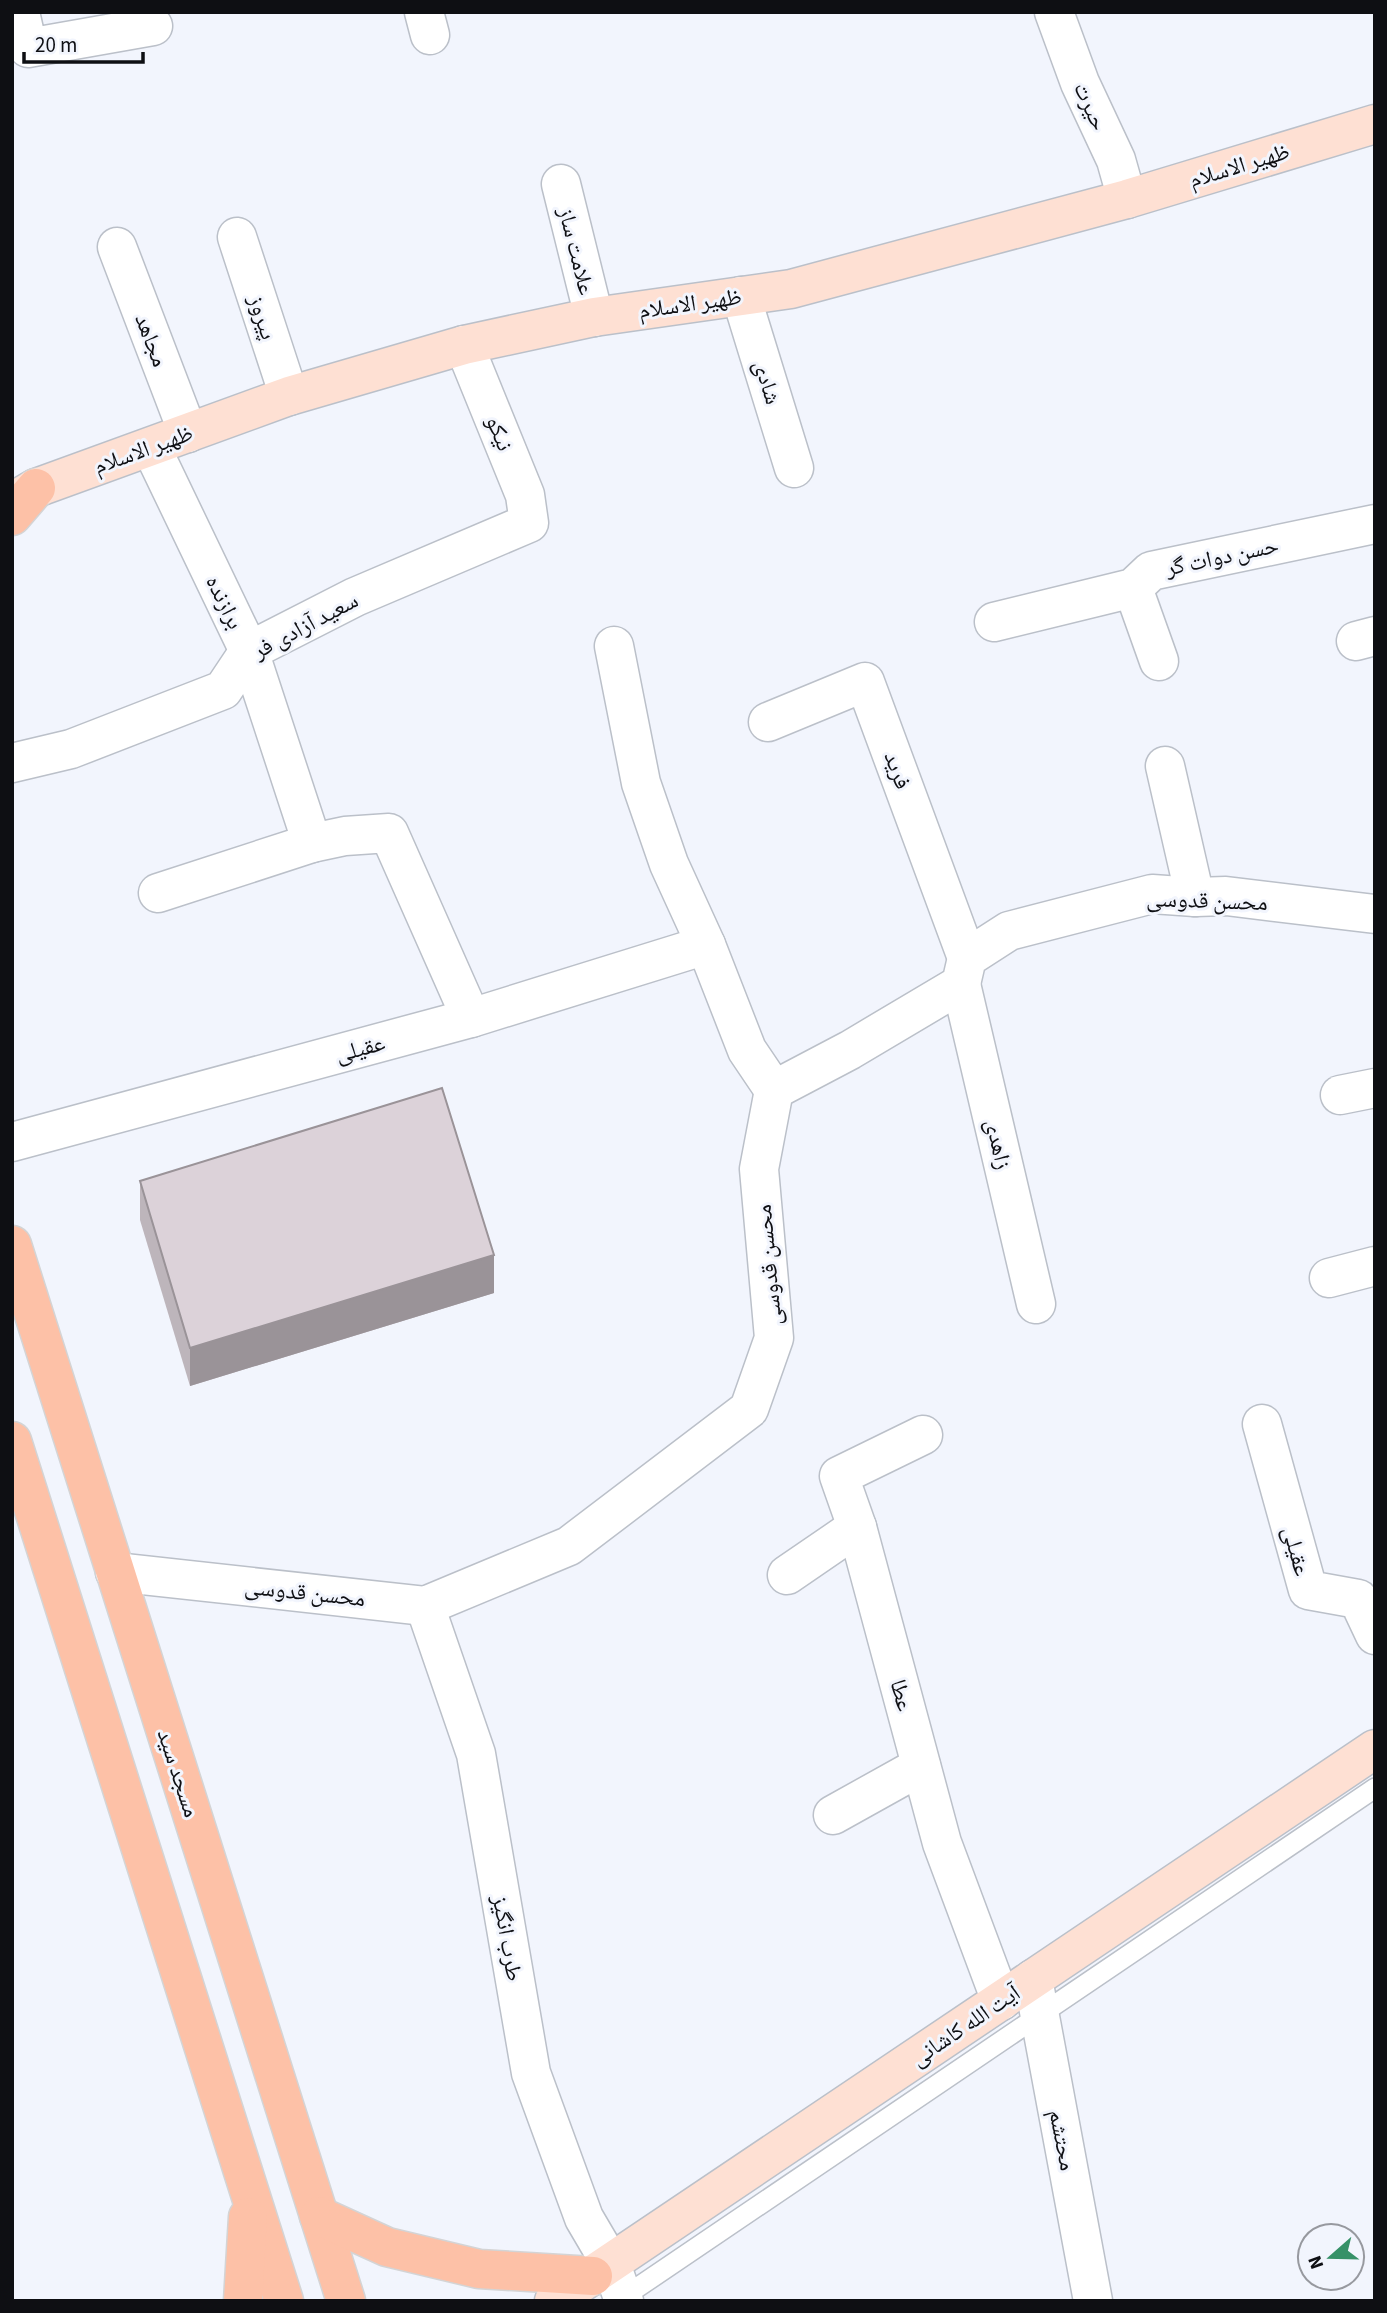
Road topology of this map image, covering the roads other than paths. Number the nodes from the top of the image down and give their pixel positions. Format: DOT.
graph roads {
  1 [pos="20,12"];
  2 [pos="1064,14"];
  3 [pos="153,26"];
  4 [pos="1375,124"];
  5 [pos="561,184"];
  6 [pos="1127,199"];
  7 [pos="237,237"];
  8 [pos="117,247"];
  9 [pos="741,296"];
  10 [pos="594,317"];
  11 [pos="464,345"];
  12 [pos="289,396"];
  13 [pos="188,433"];
  14 [pos="151,447"];
  15 [pos="794,468"];
  16 [pos="18,499"];
  17 [pos="529,523"];
  18 [pos="1375,524"];
  19 [pos="1133,588"];
  20 [pos="994,622"];
  21 [pos="614,646"];
  22 [pos="249,651"];
  23 [pos="1159,661"];
  24 [pos="768,722"];
  25 [pos="12,763"];
  26 [pos="1164,766"];
  27 [pos="312,843"];
  28 [pos="158,893"];
  29 [pos="1195,897"];
  30 [pos="1375,914"];
  31 [pos="706,945"];
  32 [pos="964,971"];
  33 [pos="471,1018"];
  34 [pos="774,1090"];
  35 [pos="12,1142"];
  36 [pos="12,1245"];
  37 [pos="1375,1266"];
  38 [pos="1329,1278"];
  39 [pos="1036,1304"];
  40 [pos="1262,1424"];
  41 [pos="923,1435"];
  42 [pos="12,1441"];
  43 [pos="857,1527"];
  44 [pos="115,1572"];
  45 [pos="787,1575"];
  46 [pos="425,1605"];
  47 [pos="1375,1635"];
  48 [pos="1375,1749"];
  49 [pos="922,1766"];
  50 [pos="1375,1788"];
  51 [pos="833,1815"];
  52 [pos="1036,1997"];
  53 [pos="1001,2001"];
  54 [pos="249,2190"];
  55 [pos="319,2216"];
  56 [pos="614,2288"];
  57 [pos="243,2301"];
  58 [pos="284,2301"];
  59 [pos="346,2301"];
  60 [pos="554,2301"];
  61 [pos="1093,2301"];
  1 -- 3 [label="street"];
  2 -- 6 [label="street, حیرت"];
  4 -- 6 [label="main road, ظهیر الاسلام"];
  5 -- 10 [label="street, علامت ساز"];
  6 -- 9 [label="main road, ظهیر الاسلام"];
  7 -- 12 [label="street, پیروز"];
  8 -- 13 [label="street, مجاهد"];
  9 -- 10 [label="main road, ظهیر الاسلام"];
  9 -- 15 [label="street, شادی"];
  10 -- 11 [label="main road, ظهیر الاسلام"];
  11 -- 12 [label="main road, ظهیر الاسلام"];
  11 -- 17 [label="street, نیکو"];
  12 -- 13 [label="main road, ظهیر الاسلام"];
  13 -- 14 [label="main road, ظهیر الاسلام"];
  14 -- 16 [label="main road, ظهیر الاسلام"];
  14 -- 22 [label="street, برازنده"];
  17 -- 22 [label="street, سعید آزادی فر"];
  18 -- 19 [label="street, حسن دوات گر"];
  19 -- 20 [label="street, حسن دوات گر"];
  19 -- 23 [label="street"];
  21 -- 31 [label="street"];
  22 -- 25 [label="street, سعید آزادی فر"];
  22 -- 27 [label="street, برازنده"];
  24 -- 32 [label="street, فرید"];
  26 -- 29 [label="street"];
  27 -- 28 [label="street"];
  27 -- 33 [label="street"];
  29 -- 30 [label="street, محسن قدوسی"];
  29 -- 32 [label="street, محسن قدوسی"];
  31 -- 33 [label="street, عقیلی"];
  31 -- 34 [label="street"];
  32 -- 34 [label="street, محسن قدوسی"];
  32 -- 39 [label="street, زاهدی"];
  33 -- 35 [label="street, عقیلی"];
  34 -- 46 [label="street, محسن قدوسی"];
  36 -- 44 [label="main road, مسجد سید"];
  37 -- 38 [label="street"];
  40 -- 47 [label="street, عقیلی"];
  41 -- 43 [label="street, عطا"];
  42 -- 54 [label="main road"];
  43 -- 45 [label="street"];
  43 -- 49 [label="street, عطا"];
  44 -- 46 [label="street, محسن قدوسی"];
  44 -- 55 [label="main road, مسجد سید"];
  46 -- 56 [label="street, طرب انگیز"];
  48 -- 52 [label="main road, آیت الله کاشانی"];
  49 -- 51 [label="street"];
  49 -- 53 [label="street, عطا"];
  50 -- 52 [label="lane, آیت الله کاشانی"];
  52 -- 53 [label="main road, آیت الله کاشانی"];
  52 -- 56 [label="lane, آیت الله کاشانی"];
  52 -- 61 [label="street, محتشم"];
  53 -- 56 [label="main road, آیت الله کاشانی"];
  54 -- 57 [label="main road"];
  54 -- 58 [label="main road"];
  55 -- 56 [label="main road"];
  55 -- 59 [label="main road, مسجد سید"];
  56 -- 60 [label="main road, آیت الله کاشانی"];
}
